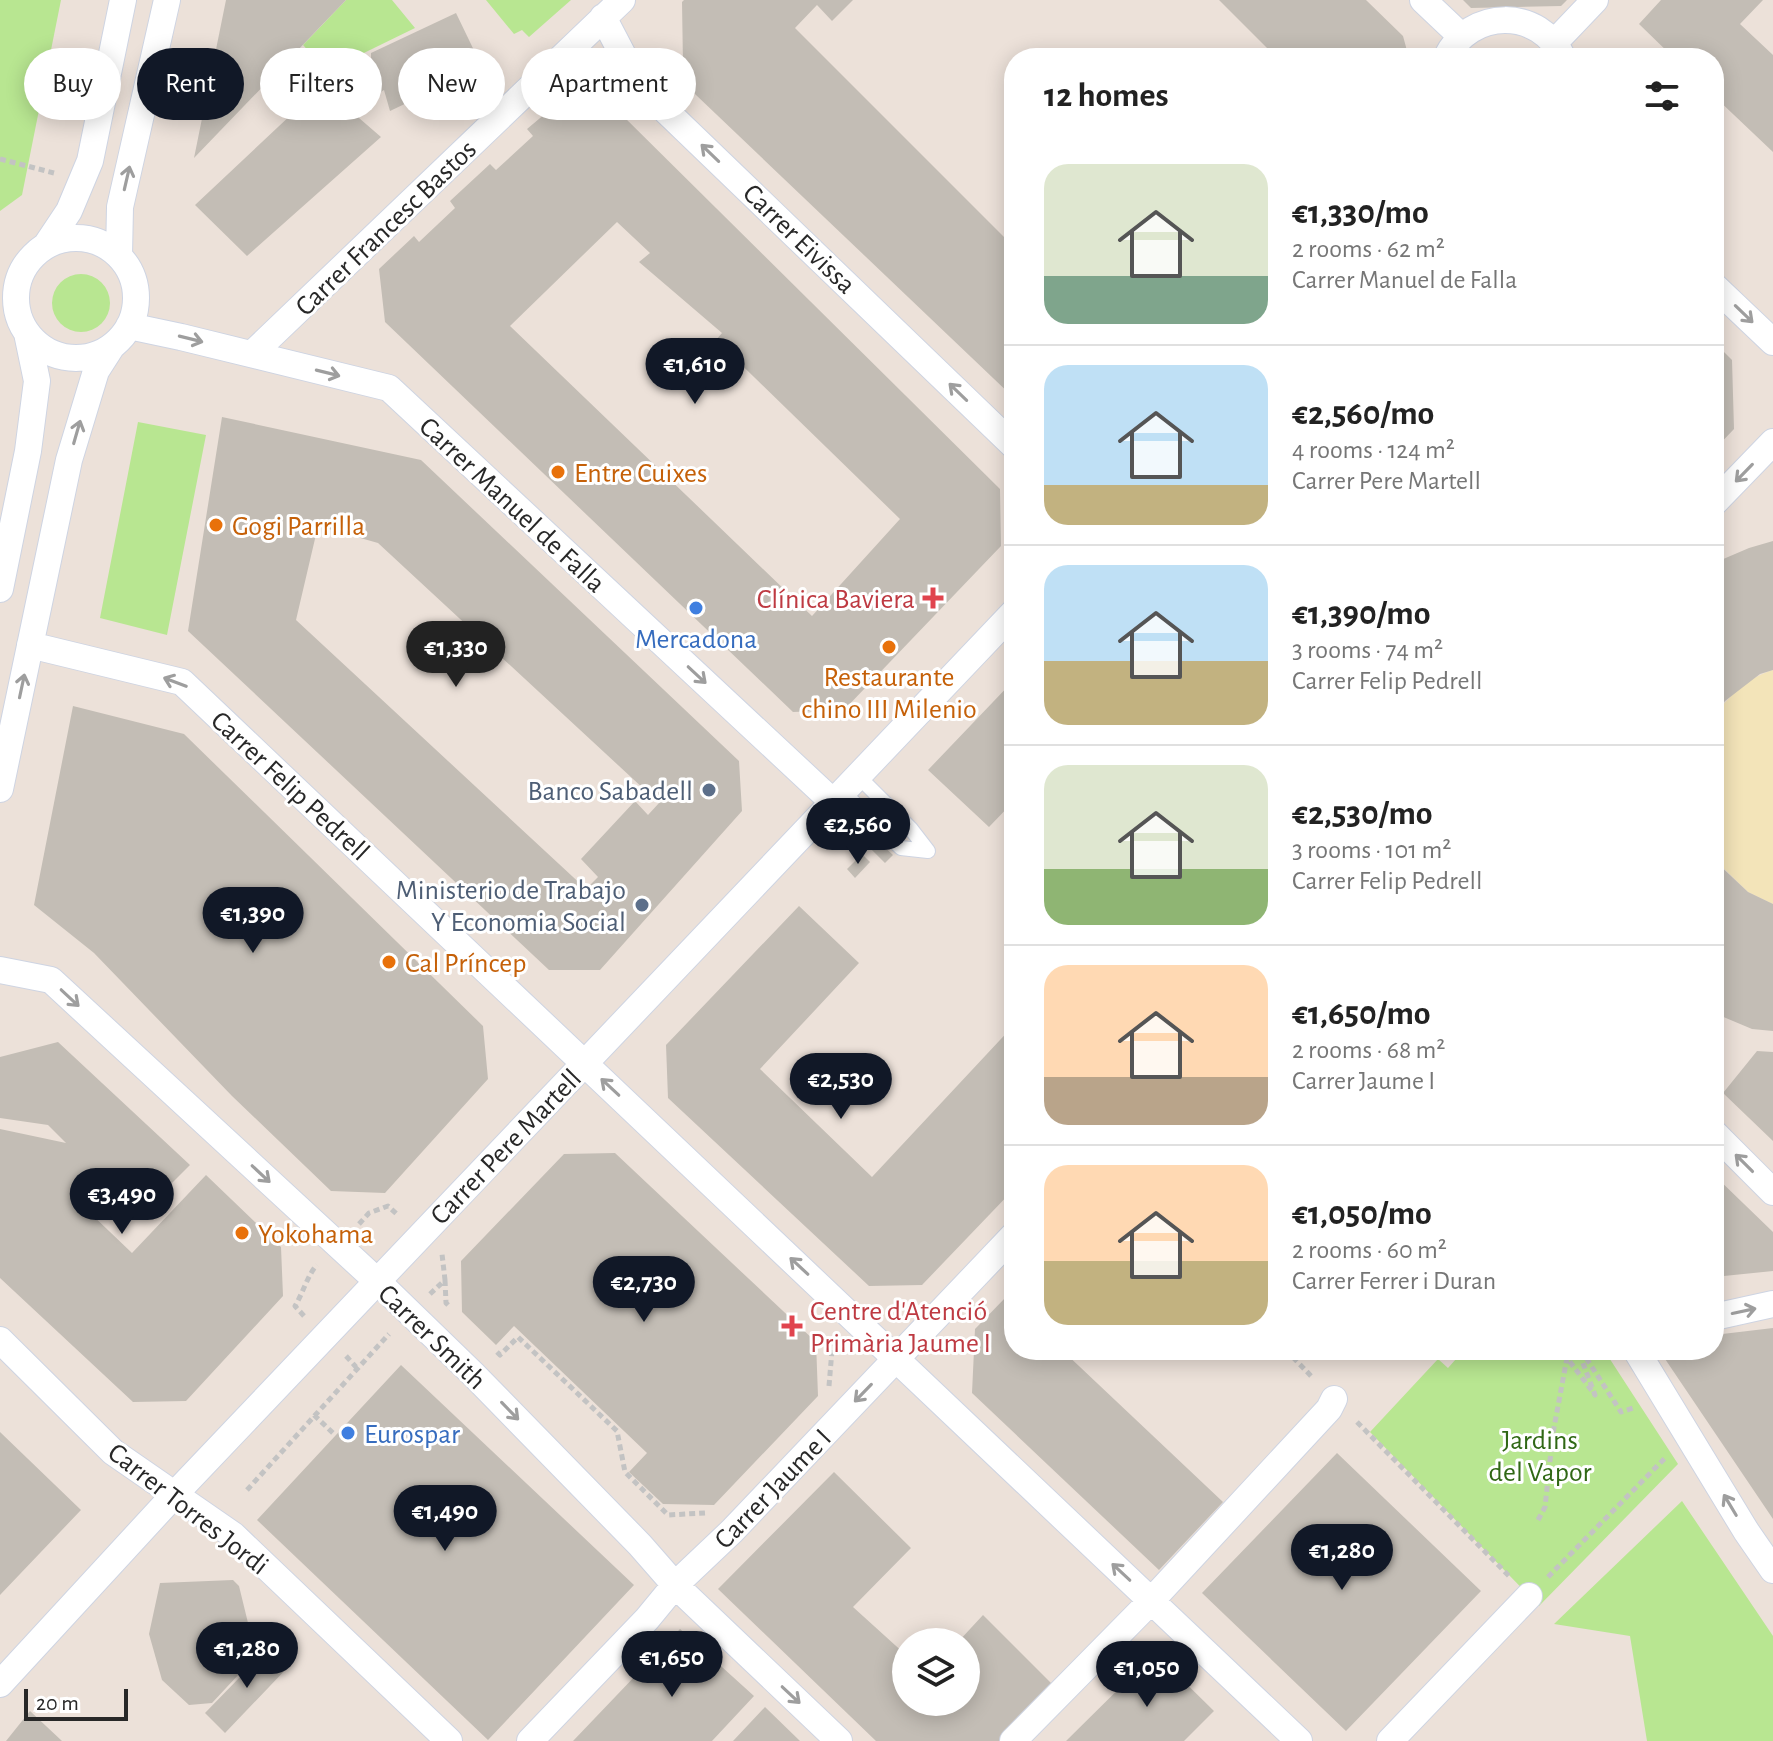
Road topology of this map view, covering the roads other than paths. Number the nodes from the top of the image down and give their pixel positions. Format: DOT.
graph roads {
  1 [pos="123,0"];
  2 [pos="167,0"];
  3 [pos="1423,0"];
  4 [pos="1595,0"];
  5 [pos="613,9"];
  6 [pos="1454,47"];
  7 [pos="1557,48"];
  8 [pos="1560,48"];
  9 [pos="47,244"];
  10 [pos="119,256"];
  11 [pos="8,291"];
  12 [pos="1724,295"];
  13 [pos="27,333"];
  14 [pos="121,336"];
  15 [pos="1773,342"];
  16 [pos="252,354"];
  17 [pos="1004,436"];
  18 [pos="1773,442"];
  19 [pos="1724,493"];
  20 [pos="0,589"];
  21 [pos="1004,622"];
  22 [pos="30,645"];
  23 [pos="0,789"];
  24 [pos="844,790"];
  25 [pos="0,970"];
  26 [pos="584,1063"];
  27 [pos="1724,1143"];
  28 [pos="1773,1192"];
  29 [pos="1004,1245"];
  30 [pos="377,1281"];
  31 [pos="1773,1304"];
  32 [pos="1724,1315"];
  33 [pos="0,1340"];
  34 [pos="896,1358"];
  35 [pos="1642,1360"];
  36 [pos="1334,1399"];
  37 [pos="174,1495"];
  38 [pos="1773,1570"];
  39 [pos="675,1585"];
  40 [pos="1529,1596"];
  41 [pos="1151,1601"];
  42 [pos="0,1684"];
  43 [pos="449,1741"];
  44 [pos="530,1741"];
  45 [pos="839,1741"];
  46 [pos="1013,1741"];
  47 [pos="1299,1741"];
  48 [pos="1390,1741"];
  1 -- 9 [label="street"];
  10 -- 2 [label="street, one-way"];
  3 -- 6 [label="street"];
  4 -- 8 [label="street"];
  5 -- 16 [label="street, Carrer Francesc Bastos"];
  17 -- 5 [label="street, Carrer Eivissa, one-way"];
  6 -- 7 [label="street"];
  9 -- 10 [label="street"];
  9 -- 11 [label="street"];
  10 -- 14 [label="street"];
  11 -- 13 [label="street"];
  12 -- 15 [label="street, one-way"];
  13 -- 14 [label="street"];
  13 -- 20 [label="street"];
  14 -- 16 [label="street, Carrer Manuel de Falla, one-way"];
  22 -- 14 [label="street, one-way"];
  16 -- 24 [label="street, Carrer Manuel de Falla, one-way"];
  18 -- 19 [label="street, one-way"];
  21 -- 24 [label="street, Carrer Pere Martell"];
  23 -- 22 [label="street, one-way"];
  26 -- 22 [label="street, Carrer Felip Pedrell, one-way"];
  24 -- 24 [label="lane"];
  24 -- 26 [label="street, Carrer Pere Martell"];
  25 -- 30 [label="street, Carrer Smith, one-way"];
  26 -- 30 [label="street, Carrer Pere Martell"];
  34 -- 26 [label="street, Carrer Felip Pedrell, one-way"];
  28 -- 27 [label="street, one-way"];
  29 -- 34 [label="street, Carrer Jaume I"];
  30 -- 37 [label="street, Carrer Pere Martell"];
  30 -- 39 [label="street, Carrer Smith, one-way"];
  32 -- 31 [label="street, one-way"];
  33 -- 37 [label="street, Carrer Torres Jordi"];
  34 -- 39 [label="street, Carrer Jaume I, one-way"];
  41 -- 34 [label="street, Carrer Felip Pedrell, one-way"];
  38 -- 35 [label="street, one-way"];
  36 -- 41 [label="street"];
  37 -- 42 [label="street, Carrer Pere Martell"];
  37 -- 43 [label="street, Carrer Torres Jordi"];
  39 -- 44 [label="street, Carrer Jaume I"];
  39 -- 45 [label="street, Carrer Smith, one-way"];
  40 -- 48 [label="street"];
  41 -- 46 [label="street"];
  41 -- 47 [label="street, Carrer Felip Pedrell"];
}
